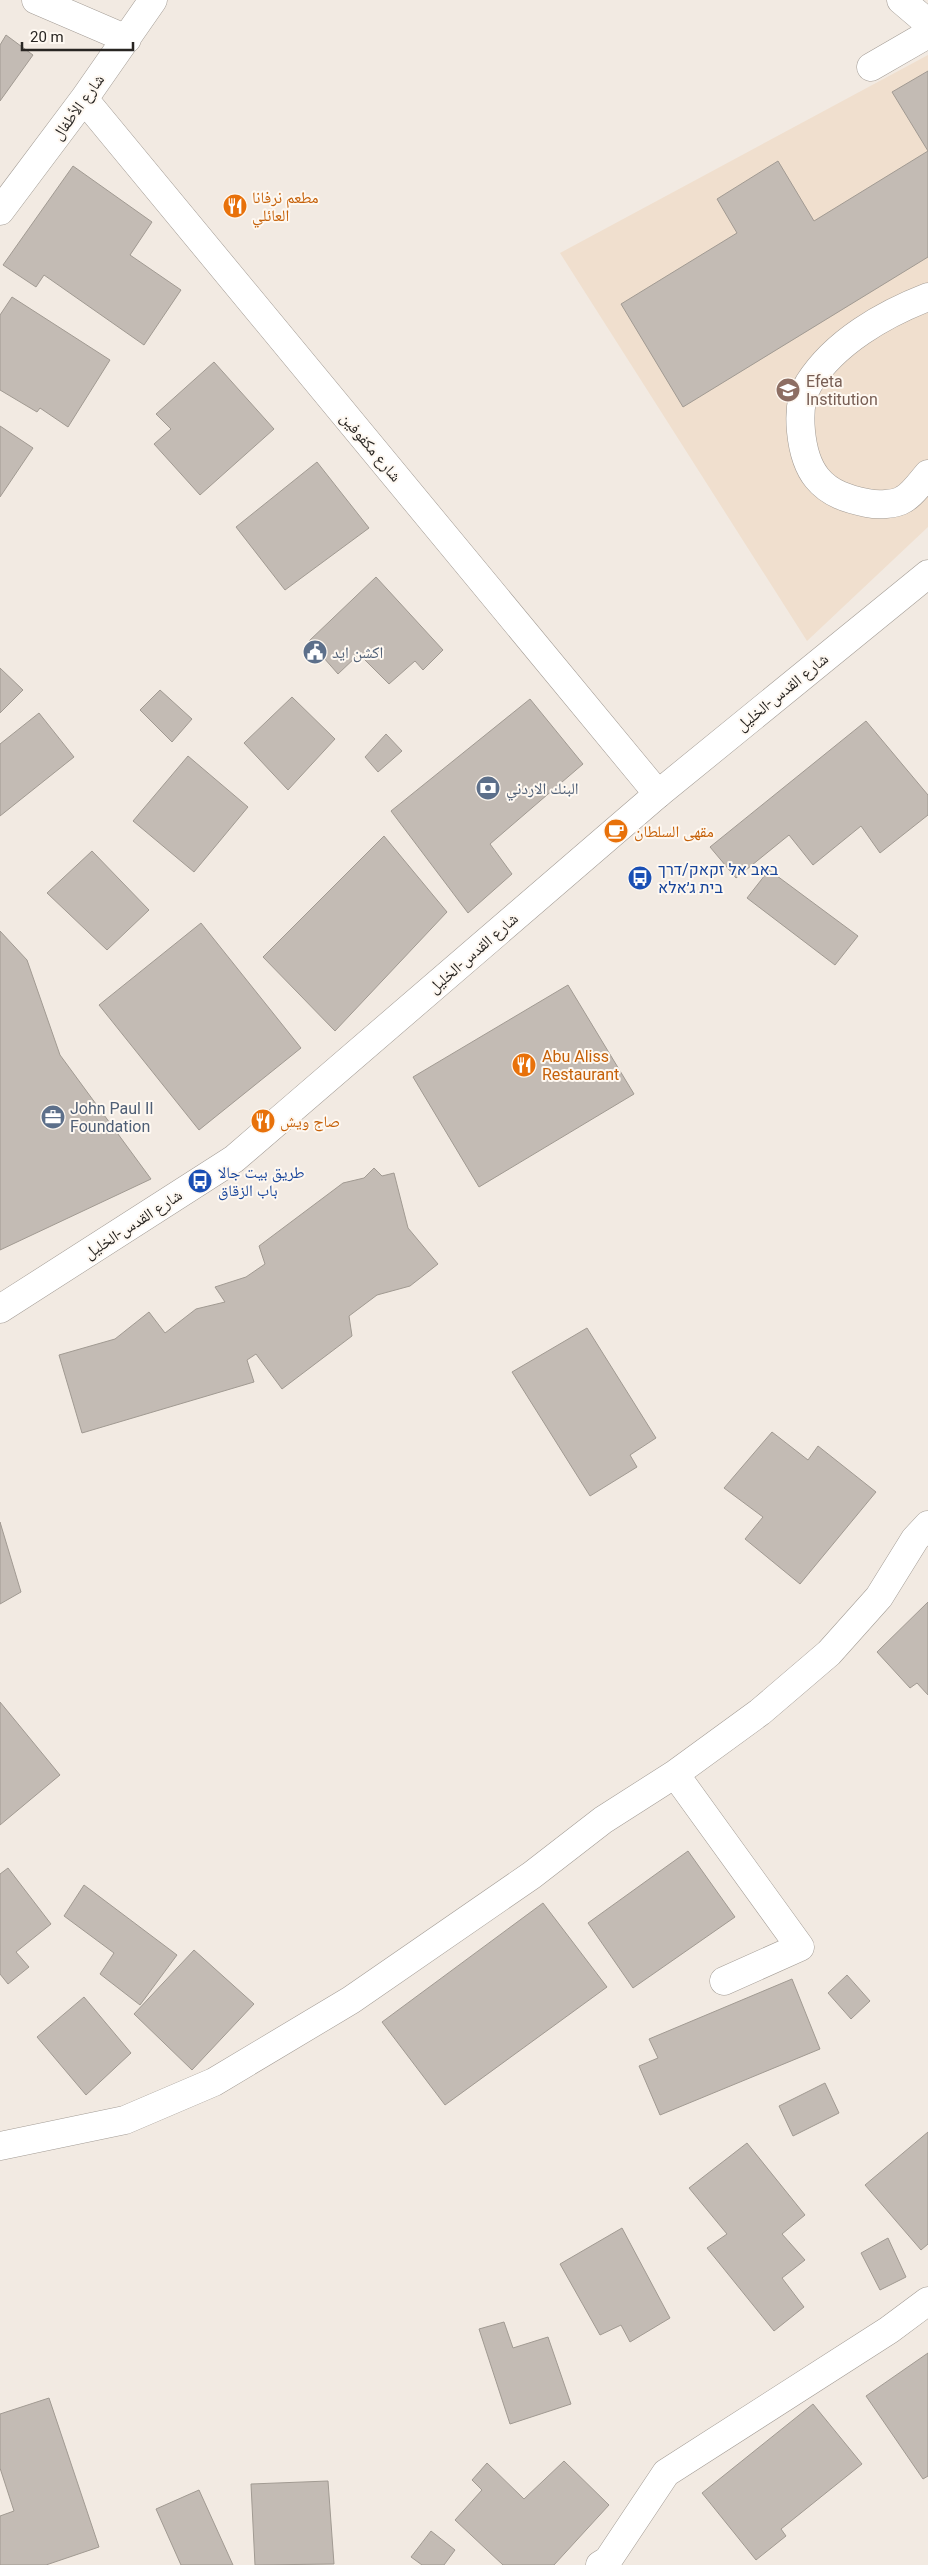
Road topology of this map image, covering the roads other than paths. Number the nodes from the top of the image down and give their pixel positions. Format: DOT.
graph roads {
  1 [pos="36,0"];
  2 [pos="153,0"];
  3 [pos="901,0"];
  4 [pos="928,23"];
  5 [pos="928,34"];
  6 [pos="127,39"];
  7 [pos="871,66"];
  8 [pos="84,99"];
  9 [pos="0,211"];
  10 [pos="928,297"];
  11 [pos="928,474"];
  12 [pos="928,574"];
  13 [pos="658,794"];
  14 [pos="0,1309"];
  15 [pos="928,1525"];
  16 [pos="675,1774"];
  17 [pos="724,1981"];
  18 [pos="0,2146"];
  19 [pos="928,2301"];
  20 [pos="600,2565"];
  1 -- 6 [label="street"];
  2 -- 6 [label="street, شارع الأطفال"];
  3 -- 4 [label="street"];
  5 -- 7 [label="street"];
  6 -- 8 [label="street, شارع الأطفال"];
  8 -- 9 [label="street, شارع الأطفال"];
  8 -- 13 [label="street, شارع مكفوفين"];
  10 -- 11 [label="street"];
  12 -- 13 [label="street, شارع القدس-الخليل"];
  13 -- 14 [label="street, شارع القدس-الخليل"];
  15 -- 16 [label="street"];
  16 -- 17 [label="street"];
  16 -- 18 [label="street"];
  19 -- 20 [label="street"];
}
